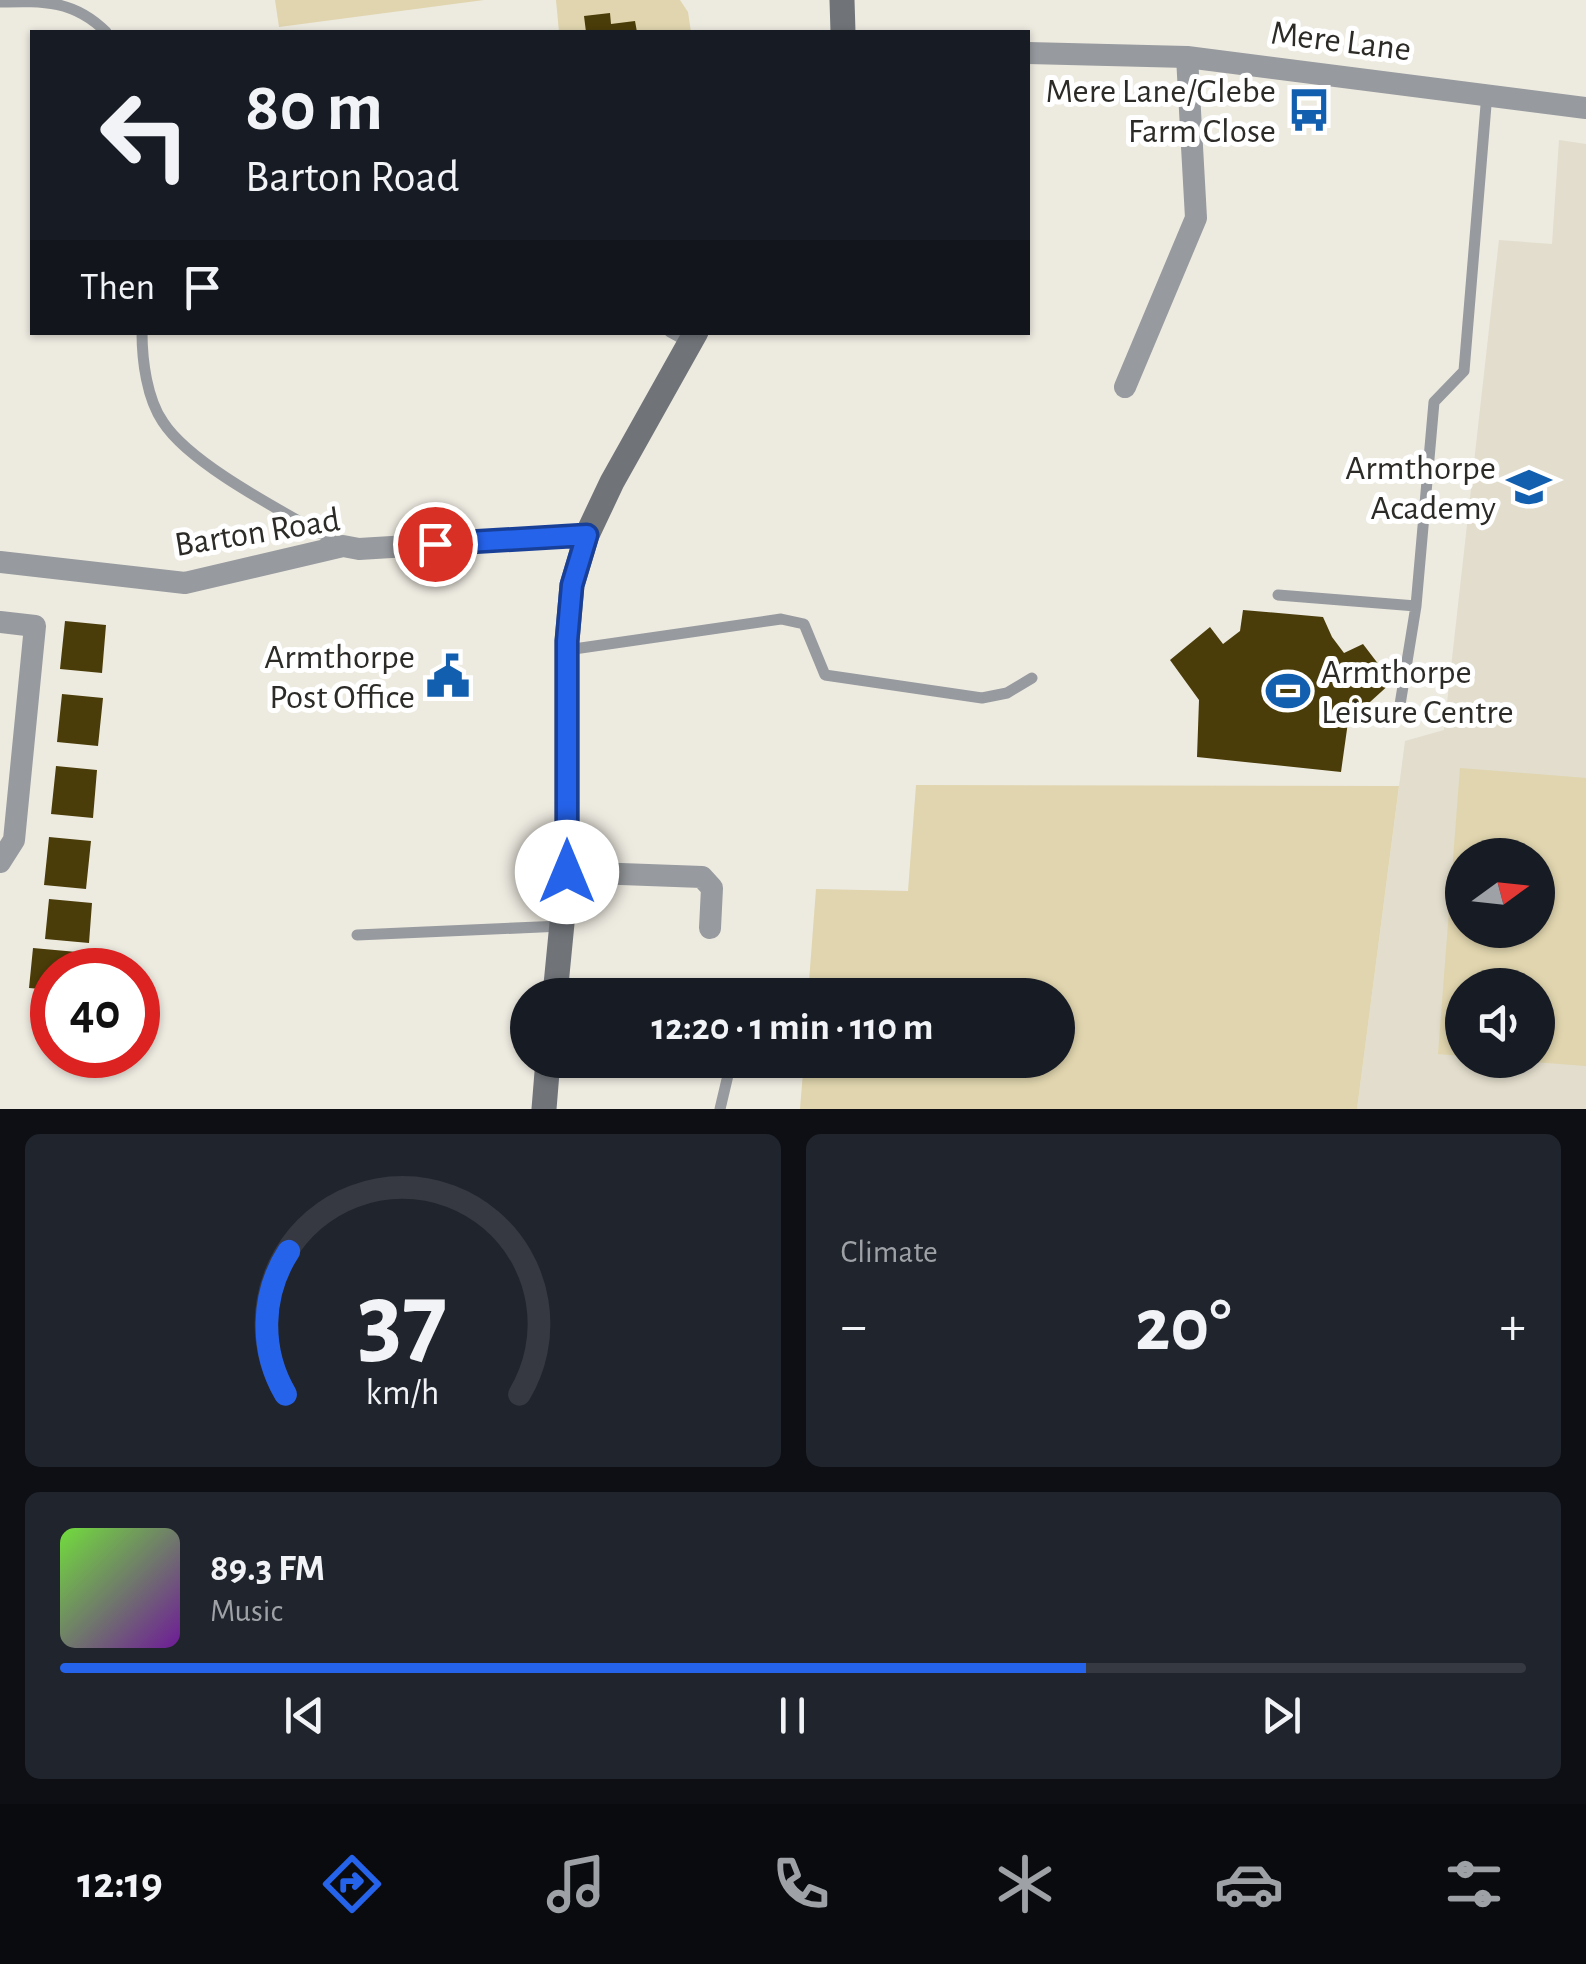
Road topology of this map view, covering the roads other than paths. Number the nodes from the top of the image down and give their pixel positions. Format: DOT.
graph roads {
  1 [pos="52,0"];
  2 [pos="842,0"];
  3 [pos="0,2"];
  4 [pos="104,30"];
  5 [pos="843,30"];
  6 [pos="1030,53"];
  7 [pos="1187,57"];
  8 [pos="1487,93"];
  9 [pos="1586,108"];
  10 [pos="142,335"];
  11 [pos="686,336"];
  12 [pos="1125,387"];
  13 [pos="587,535"];
  14 [pos="343,546"];
  15 [pos="0,562"];
  16 [pos="1278,595"];
  17 [pos="1416,606"];
  18 [pos="0,622"];
  19 [pos="567,650"];
  20 [pos="1032,678"];
  21 [pos="1398,717"];
  22 [pos="0,862"];
  23 [pos="567,872"];
  24 [pos="562,926"];
  25 [pos="710,928"];
  26 [pos="357,935"];
  27 [pos="557,978"];
  28 [pos="547,1078"];
  29 [pos="727,1078"];
  30 [pos="544,1109"];
  31 [pos="720,1109"];
  1 -- 3 [label="lane"];
  1 -- 4 [label="lane"];
  2 -- 5 [label="street"];
  6 -- 7 [label="street, Mere Lane"];
  7 -- 8 [label="street, Mere Lane"];
  7 -- 12 [label="street"];
  8 -- 9 [label="street, Mere Lane"];
  8 -- 17 [label="lane"];
  10 -- 14 [label="lane"];
  11 -- 13 [label="street"];
  13 -- 14 [label="street, Barton Road"];
  13 -- 19 [label="street"];
  14 -- 15 [label="street, Barton Road"];
  16 -- 17 [label="lane"];
  17 -- 21 [label="lane"];
  18 -- 22 [label="street"];
  19 -- 20 [label="lane"];
  19 -- 23 [label="street"];
  23 -- 24 [label="street"];
  23 -- 25 [label="street"];
  24 -- 26 [label="lane"];
  24 -- 27 [label="street"];
  28 -- 30 [label="street"];
  29 -- 31 [label="lane"];
}
